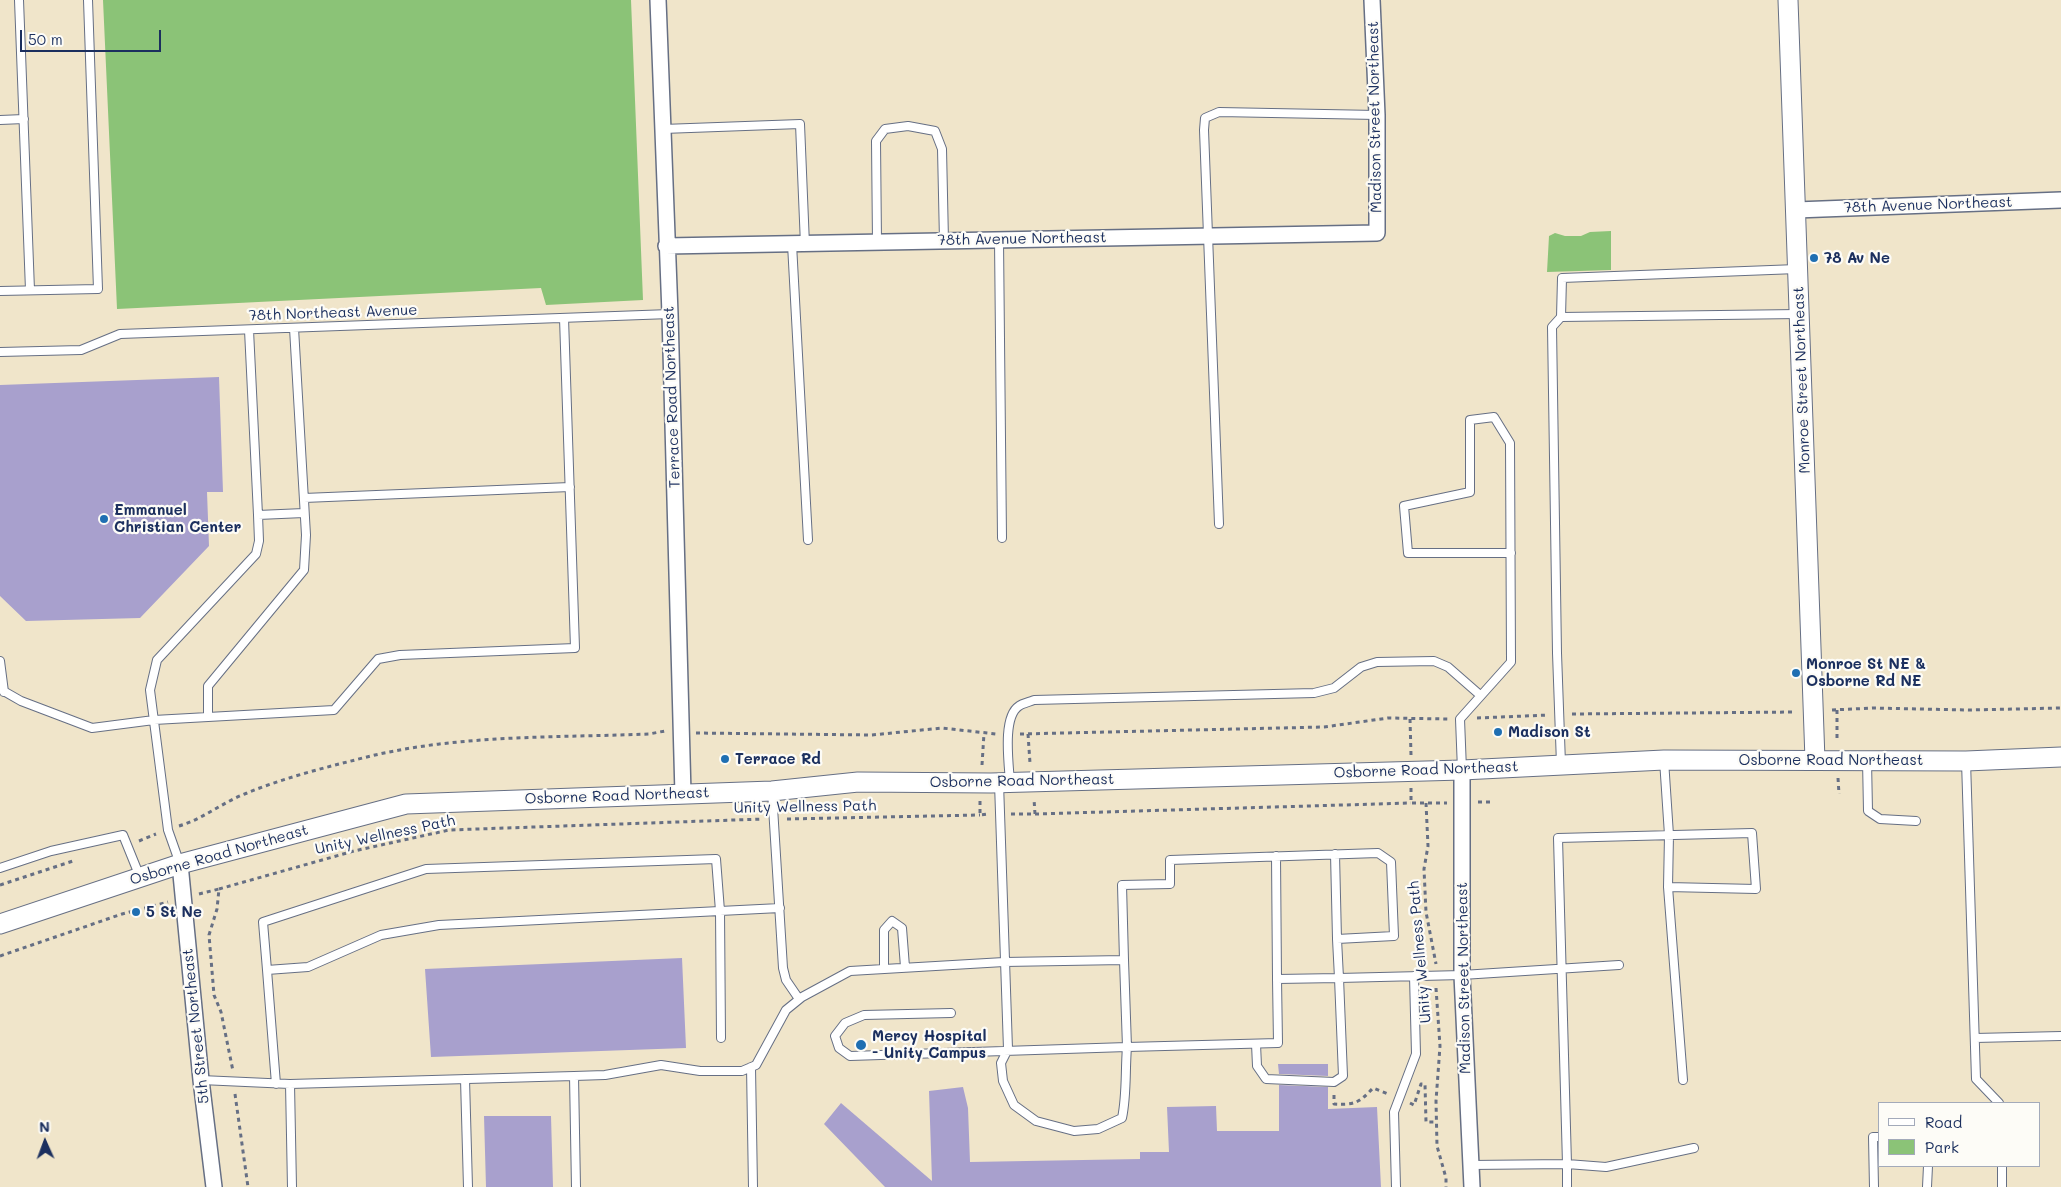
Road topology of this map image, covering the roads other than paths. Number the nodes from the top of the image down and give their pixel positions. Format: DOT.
graph roads {
  1 [pos="20,0"];
  2 [pos="88,0"];
  3 [pos="658,0"];
  4 [pos="1372,0"];
  5 [pos="1788,0"];
  6 [pos="1377,115"];
  7 [pos="24,119"];
  8 [pos="0,120"];
  9 [pos="663,129"];
  10 [pos="2061,200"];
  11 [pos="1796,210"];
  12 [pos="1377,233"];
  13 [pos="1208,236"];
  14 [pos="999,240"];
  15 [pos="944,241"];
  16 [pos="877,242"];
  17 [pos="799,244"];
  18 [pos="666,246"];
  19 [pos="1798,269"];
  20 [pos="30,290"];
  21 [pos="0,291"];
  22 [pos="670,314"];
  23 [pos="1800,314"];
  24 [pos="1561,317"];
  25 [pos="564,318"];
  26 [pos="294,328"];
  27 [pos="249,330"];
  28 [pos="0,352"];
  29 [pos="570,487"];
  30 [pos="304,498"];
  31 [pos="304,513"];
  32 [pos="258,516"];
  33 [pos="1219,524"];
  34 [pos="1002,538"];
  35 [pos="808,540"];
  36 [pos="1511,553"];
  37 [pos="0,661"];
  38 [pos="2,691"];
  39 [pos="1480,695"];
  40 [pos="208,717"];
  41 [pos="154,720"];
  42 [pos="2061,756"];
  43 [pos="1664,760"];
  44 [pos="1815,760"];
  45 [pos="1867,760"];
  46 [pos="1966,761"];
  47 [pos="1561,764"];
  48 [pos="1462,770"];
  49 [pos="1004,783"];
  50 [pos="772,791"];
  51 [pos="683,794"];
  52 [pos="1916,821"];
  53 [pos="1669,834"];
  54 [pos="1334,854"];
  55 [pos="1276,856"];
  56 [pos="180,864"];
  57 [pos="0,868"];
  58 [pos="140,877"];
  59 [pos="1668,887"];
  60 [pos="780,908"];
  61 [pos="720,911"];
  62 [pos="0,924"];
  63 [pos="1337,939"];
  64 [pos="1124,960"];
  65 [pos="1004,962"];
  66 [pos="1619,965"];
  67 [pos="905,967"];
  68 [pos="884,968"];
  69 [pos="267,970"];
  70 [pos="1560,970"];
  71 [pos="1462,975"];
  72 [pos="1414,976"];
  73 [pos="1277,978"];
  74 [pos="1339,978"];
  75 [pos="799,999"];
  76 [pos="951,1013"];
  77 [pos="2061,1036"];
  78 [pos="721,1038"];
  79 [pos="1975,1038"];
  80 [pos="1256,1044"];
  81 [pos="1127,1047"];
  82 [pos="1008,1049"];
  83 [pos="751,1067"];
  84 [pos="574,1076"];
  85 [pos="464,1079"];
  86 [pos="201,1080"];
  87 [pos="1683,1080"];
  88 [pos="276,1084"];
  89 [pos="290,1084"];
  90 [pos="1997,1102"];
  91 [pos="1878,1137"];
  92 [pos="1694,1148"];
  93 [pos="1567,1164"];
  94 [pos="1470,1165"];
  95 [pos="1928,1167"];
  96 [pos="2002,1167"];
  97 [pos="214,1187"];
  98 [pos="292,1187"];
  99 [pos="468,1187"];
  100 [pos="576,1187"];
  101 [pos="753,1187"];
  102 [pos="1396,1187"];
  103 [pos="1472,1187"];
  104 [pos="1567,1187"];
  105 [pos="1874,1187"];
  106 [pos="1927,1187"];
  107 [pos="2002,1187"];
  1 -- 7 [label="lane"];
  2 -- 20 [label="lane"];
  3 -- 9 [label="street, Terrace Road Northeast"];
  4 -- 6 [label="street, Madison Street Northeast"];
  5 -- 11 [label="street, Monroe Street Northeast"];
  6 -- 12 [label="street, Madison Street Northeast"];
  6 -- 13 [label="lane"];
  7 -- 8 [label="lane"];
  7 -- 20 [label="lane"];
  9 -- 17 [label="lane"];
  9 -- 18 [label="street, Terrace Road Northeast"];
  10 -- 11 [label="street, 78th Avenue Northeast"];
  11 -- 19 [label="street, Monroe Street Northeast"];
  12 -- 13 [label="street, 78th Avenue Northeast"];
  13 -- 14 [label="street, 78th Avenue Northeast"];
  13 -- 33 [label="lane"];
  14 -- 15 [label="street, 78th Avenue Northeast"];
  14 -- 34 [label="lane"];
  15 -- 16 [label="street, 78th Avenue Northeast"];
  15 -- 16 [label="lane"];
  16 -- 17 [label="street, 78th Avenue Northeast"];
  17 -- 18 [label="street, 78th Avenue Northeast"];
  17 -- 35 [label="lane"];
  18 -- 22 [label="street, Terrace Road Northeast"];
  19 -- 23 [label="street, Monroe Street Northeast"];
  19 -- 24 [label="lane"];
  20 -- 21 [label="lane"];
  22 -- 25 [label="lane, 78th Northeast Avenue"];
  22 -- 51 [label="street, Terrace Road Northeast"];
  23 -- 24 [label="lane"];
  23 -- 44 [label="street, Monroe Street Northeast"];
  24 -- 47 [label="lane"];
  25 -- 26 [label="lane, 78th Northeast Avenue"];
  25 -- 29 [label="lane"];
  26 -- 27 [label="lane, 78th Northeast Avenue"];
  26 -- 30 [label="lane"];
  27 -- 28 [label="lane, 78th Northeast Avenue"];
  27 -- 32 [label="lane"];
  29 -- 30 [label="lane"];
  29 -- 40 [label="lane"];
  30 -- 31 [label="lane"];
  31 -- 32 [label="lane"];
  31 -- 40 [label="lane"];
  32 -- 41 [label="lane"];
  36 -- 36 [label="lane"];
  36 -- 39 [label="lane"];
  37 -- 38 [label="lane"];
  38 -- 41 [label="lane"];
  39 -- 48 [label="lane"];
  39 -- 49 [label="lane"];
  40 -- 41 [label="lane"];
  41 -- 56 [label="lane"];
  42 -- 46 [label="street, Osborne Road Northeast"];
  43 -- 44 [label="street, Osborne Road Northeast"];
  43 -- 47 [label="street, Osborne Road Northeast"];
  43 -- 53 [label="lane"];
  44 -- 45 [label="street, Osborne Road Northeast"];
  45 -- 46 [label="street, Osborne Road Northeast"];
  45 -- 52 [label="lane"];
  46 -- 79 [label="lane"];
  47 -- 48 [label="street, Osborne Road Northeast"];
  48 -- 49 [label="street, Osborne Road Northeast"];
  48 -- 71 [label="street, Madison Street Northeast"];
  49 -- 50 [label="street, Osborne Road Northeast"];
  49 -- 65 [label="lane"];
  50 -- 51 [label="street, Osborne Road Northeast"];
  50 -- 60 [label="lane"];
  51 -- 56 [label="street, Osborne Road Northeast"];
  53 -- 59 [label="lane"];
  53 -- 59 [label="lane"];
  53 -- 70 [label="lane"];
  54 -- 55 [label="lane"];
  54 -- 63 [label="lane"];
  54 -- 63 [label="lane"];
  55 -- 64 [label="lane"];
  55 -- 73 [label="lane"];
  56 -- 58 [label="street, Osborne Road Northeast"];
  56 -- 86 [label="street, 5th Street Northeast"];
  57 -- 58 [label="lane"];
  58 -- 62 [label="street, Osborne Road Northeast"];
  59 -- 87 [label="lane"];
  60 -- 61 [label="lane"];
  60 -- 75 [label="lane"];
  61 -- 69 [label="lane"];
  61 -- 69 [label="lane"];
  61 -- 78 [label="lane"];
  63 -- 74 [label="lane"];
  64 -- 65 [label="lane"];
  64 -- 81 [label="lane"];
  65 -- 67 [label="lane"];
  65 -- 82 [label="lane"];
  66 -- 70 [label="lane"];
  67 -- 68 [label="lane"];
  67 -- 68 [label="lane"];
  68 -- 75 [label="lane"];
  69 -- 88 [label="lane"];
  70 -- 71 [label="lane"];
  70 -- 93 [label="lane"];
  71 -- 72 [label="lane"];
  71 -- 94 [label="street, Madison Street Northeast"];
  72 -- 74 [label="lane"];
  72 -- 102 [label="lane"];
  73 -- 74 [label="lane"];
  73 -- 80 [label="lane"];
  74 -- 80 [label="lane"];
  75 -- 83 [label="lane"];
  76 -- 82 [label="lane"];
  77 -- 79 [label="lane"];
  79 -- 90 [label="lane"];
  80 -- 81 [label="lane"];
  81 -- 82 [label="lane"];
  81 -- 82 [label="lane"];
  83 -- 84 [label="lane"];
  83 -- 101 [label="lane"];
  84 -- 85 [label="lane"];
  84 -- 100 [label="lane"];
  85 -- 89 [label="lane"];
  85 -- 99 [label="lane"];
  86 -- 88 [label="lane"];
  86 -- 97 [label="street, 5th Street Northeast"];
  88 -- 89 [label="lane"];
  89 -- 98 [label="lane"];
  91 -- 105 [label="lane"];
  92 -- 93 [label="lane"];
  93 -- 94 [label="lane"];
  93 -- 104 [label="lane"];
  94 -- 103 [label="street, Madison Street Northeast"];
  95 -- 106 [label="lane"];
  96 -- 107 [label="lane"];
}
